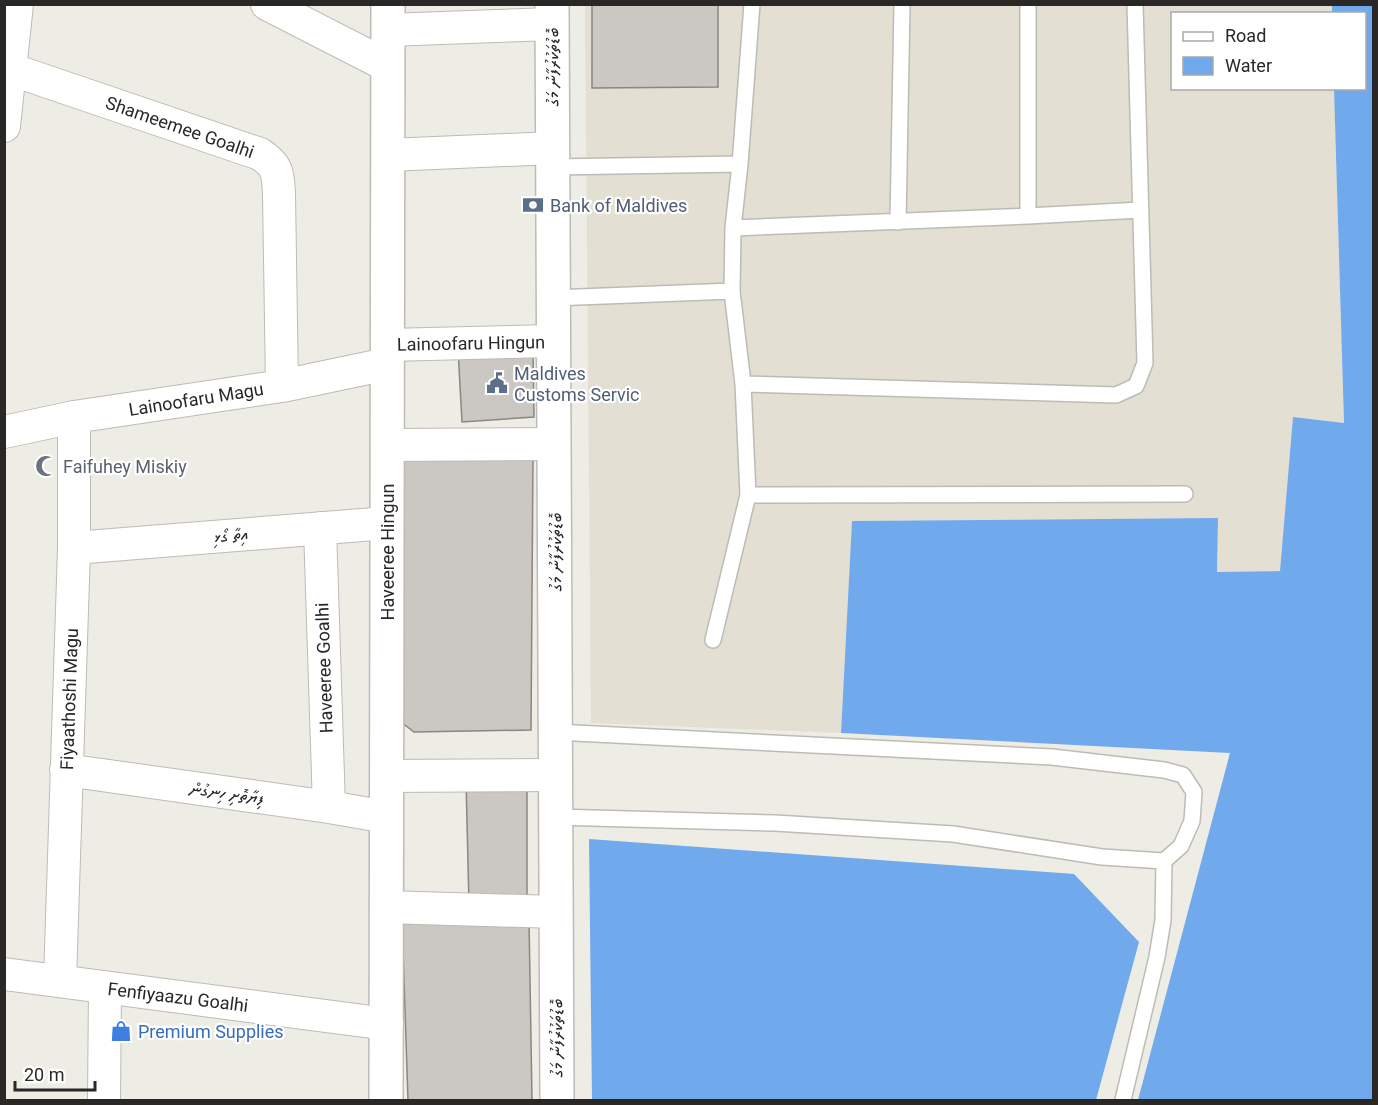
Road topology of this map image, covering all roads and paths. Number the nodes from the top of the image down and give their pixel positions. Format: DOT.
graph roads {
  1 [pos="17,4"];
  2 [pos="267,4"];
  3 [pos="752,4"];
  4 [pos="902,4"];
  5 [pos="1028,4"];
  6 [pos="1135,4"];
  7 [pos="552,14"];
  8 [pos="388,17"];
  9 [pos="388,66"];
  10 [pos="10,69"];
  11 [pos="4,126"];
  12 [pos="388,155"];
  13 [pos="553,157"];
  14 [pos="740,164"];
  15 [pos="1142,210"];
  16 [pos="1028,216"];
  17 [pos="898,222"];
  18 [pos="733,228"];
  19 [pos="732,291"];
  20 [pos="554,298"];
  21 [pos="554,341"];
  22 [pos="387,355"];
  23 [pos="743,384"];
  24 [pos="282,386"];
  25 [pos="74,417"];
  26 [pos="4,432"];
  27 [pos="554,444"];
  28 [pos="387,445"];
  29 [pos="1185,494"];
  30 [pos="748,495"];
  31 [pos="387,523"];
  32 [pos="320,528"];
  33 [pos="74,548"];
  34 [pos="713,640"];
  35 [pos="555,732"];
  36 [pos="66,770"];
  37 [pos="555,775"];
  38 [pos="387,777"];
  39 [pos="329,807"];
  40 [pos="556,817"];
  41 [pos="387,818"];
  42 [pos="1164,861"];
  43 [pos="386,908"];
  44 [pos="556,912"];
  45 [pos="4,974"];
  46 [pos="60,981"];
  47 [pos="105,988"];
  48 [pos="387,1024"];
  49 [pos="104,1101"];
  50 [pos="386,1101"];
  51 [pos="557,1101"];
  52 [pos="1123,1101"];
  1 -- 10 [label="street"];
  2 -- 9 [label="street"];
  3 -- 14 [label="lane"];
  4 -- 17 [label="lane"];
  5 -- 16 [label="lane"];
  6 -- 15 [label="lane"];
  7 -- 8 [label="street"];
  7 -- 13 [label="street, ބޮޑުތަކުރުފާނު މަގު"];
  8 -- 9 [label="street, Haveeree Hingun"];
  9 -- 12 [label="street, Haveeree Hingun"];
  10 -- 11 [label="street"];
  10 -- 24 [label="street, Shameemee Goalhi"];
  12 -- 13 [label="street"];
  12 -- 22 [label="street, Haveeree Hingun"];
  13 -- 14 [label="lane"];
  13 -- 20 [label="street, ބޮޑުތަކުރުފާނު މަގު"];
  14 -- 18 [label="lane"];
  15 -- 16 [label="lane"];
  15 -- 23 [label="lane"];
  16 -- 17 [label="lane"];
  17 -- 18 [label="lane"];
  18 -- 19 [label="lane"];
  19 -- 20 [label="lane"];
  19 -- 23 [label="lane"];
  20 -- 21 [label="street, ބޮޑުތަކުރުފާނު މަގު"];
  21 -- 22 [label="street, Lainoofaru Hingun"];
  21 -- 27 [label="street, ބޮޑުތަކުރުފާނު މަގު"];
  22 -- 24 [label="street, Lainoofaru Magu"];
  22 -- 28 [label="street, Haveeree Hingun"];
  23 -- 30 [label="lane"];
  24 -- 25 [label="street, Lainoofaru Magu"];
  25 -- 26 [label="street, Lainoofaru Magu"];
  25 -- 33 [label="street, Fiyaathoshi Magu"];
  27 -- 28 [label="street"];
  27 -- 35 [label="street, ބޮޑުތަކުރުފާނު މަގު"];
  28 -- 31 [label="street, Haveeree Hingun"];
  29 -- 30 [label="lane"];
  30 -- 34 [label="lane"];
  31 -- 32 [label="street, އިތާ ގޯޅި"];
  31 -- 38 [label="street, Haveeree Hingun"];
  32 -- 33 [label="street, އިތާ ގޯޅި"];
  32 -- 39 [label="street, Haveeree Goalhi"];
  33 -- 36 [label="street, Fiyaathoshi Magu"];
  35 -- 37 [label="street, ބޮޑުތަކުރުފާނު މަގު"];
  35 -- 42 [label="lane"];
  36 -- 39 [label="street, ފިޔާތޮށި ހިނގުން"];
  36 -- 46 [label="street, Fiyaathoshi Magu"];
  37 -- 38 [label="street"];
  37 -- 40 [label="street, ބޮޑުތަކުރުފާނު މަގު"];
  38 -- 41 [label="street, Haveeree Hingun"];
  39 -- 41 [label="street, ފިޔާތޮށި ހިނގުން"];
  40 -- 42 [label="lane"];
  40 -- 44 [label="street, ބޮޑުތަކުރުފާނު މަގު"];
  41 -- 43 [label="street, Haveeree Hingun"];
  42 -- 52 [label="lane"];
  43 -- 44 [label="street"];
  43 -- 48 [label="street, Haveeree Hingun"];
  44 -- 51 [label="street, ބޮޑުތަކުރުފާނު މަގު"];
  45 -- 46 [label="street, Fenfiyaazu Goalhi"];
  46 -- 47 [label="street, Fenfiyaazu Goalhi"];
  47 -- 48 [label="street, Fenfiyaazu Goalhi"];
  47 -- 49 [label="street"];
  48 -- 50 [label="street, Haveeree Hingun"];
}
